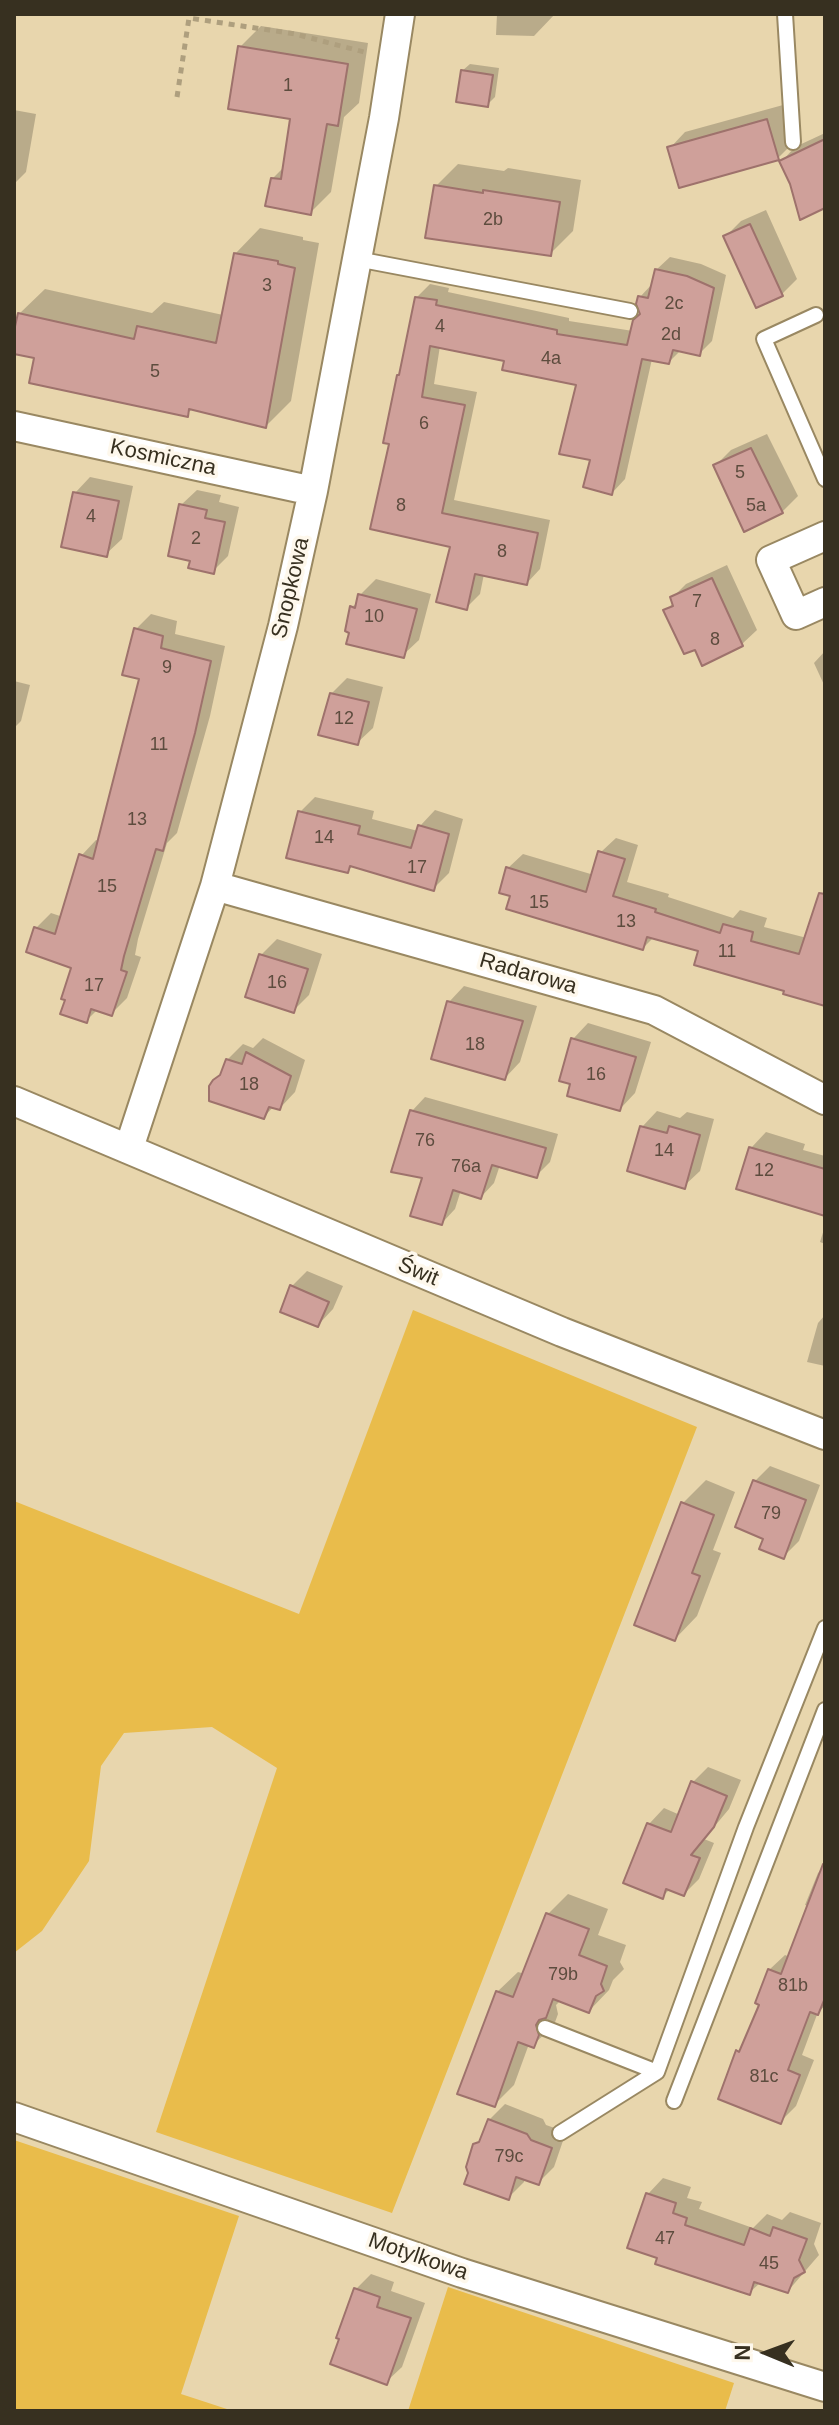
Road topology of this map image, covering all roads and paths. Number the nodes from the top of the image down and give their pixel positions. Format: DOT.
graph roads {
  1 [pos="400,14"];
  2 [pos="785,14"];
  3 [pos="373,53"];
  4 [pos="177,97"];
  5 [pos="793,142"];
  6 [pos="357,259"];
  7 [pos="630,311"];
  8 [pos="816,315"];
  9 [pos="14,426"];
  10 [pos="825,479"];
  11 [pos="313,491"];
  12 [pos="825,536"];
  13 [pos="825,602"];
  14 [pos="215,886"];
  15 [pos="825,1100"];
  16 [pos="14,1101"];
  17 [pos="129,1148"];
  18 [pos="825,1435"];
  19 [pos="825,1628"];
  20 [pos="825,1710"];
  21 [pos="545,2028"];
  22 [pos="657,2072"];
  23 [pos="674,2101"];
  24 [pos="14,2117"];
  25 [pos="560,2133"];
  26 [pos="825,2387"];
  1 -- 6 [label="street, Snopkowa"];
  2 -- 5 [label="lane"];
  3 -- 4 [label="path"];
  6 -- 7 [label="lane"];
  6 -- 11 [label="street, Snopkowa"];
  8 -- 10 [label="lane"];
  9 -- 11 [label="street, Kosmiczna"];
  11 -- 14 [label="street, Snopkowa"];
  12 -- 13 [label="street"];
  14 -- 15 [label="street, Radarowa"];
  14 -- 17 [label="street, Snopkowa"];
  16 -- 17 [label="street, Świt"];
  17 -- 18 [label="street, Świt"];
  19 -- 22 [label="lane"];
  20 -- 23 [label="lane"];
  21 -- 22 [label="lane"];
  22 -- 25 [label="lane"];
  24 -- 26 [label="street, Motylkowa"];
}
